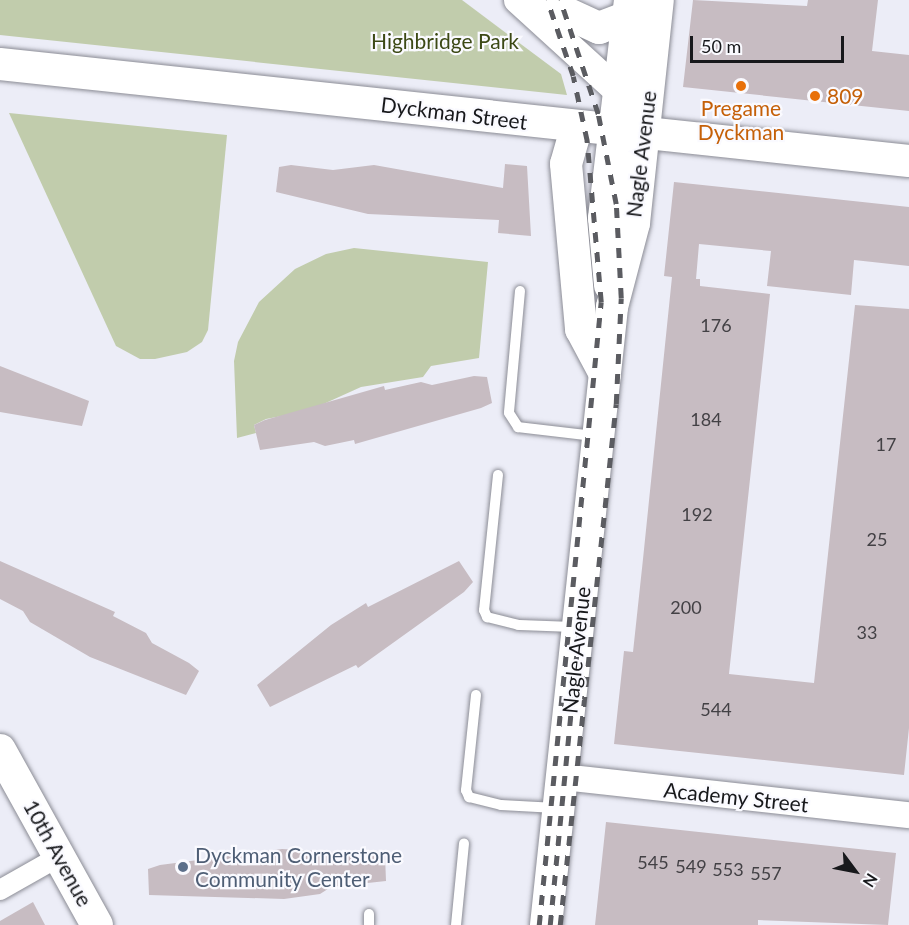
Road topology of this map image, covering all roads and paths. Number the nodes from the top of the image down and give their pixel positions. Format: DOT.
graph roads {
  1 [pos="518,0"];
  2 [pos="538,0"];
  3 [pos="658,0"];
  4 [pos="629,9"];
  5 [pos="0,64"];
  6 [pos="618,91"];
  7 [pos="576,129"];
  8 [pos="612,130"];
  9 [pos="644,133"];
  10 [pos="909,161"];
  11 [pos="520,291"];
  12 [pos="612,306"];
  13 [pos="605,374"];
  14 [pos="598,436"];
  15 [pos="498,475"];
  16 [pos="578,628"];
  17 [pos="476,695"];
  18 [pos="0,750"];
  19 [pos="562,777"];
  20 [pos="559,808"];
  21 [pos="909,815"];
  22 [pos="464,843"];
  23 [pos="60,856"];
  24 [pos="0,890"];
  25 [pos="97,925"];
  26 [pos="456,925"];
  27 [pos="546,925"];
  1 -- 6 [label="main road"];
  2 -- 4 [label="main road"];
  3 -- 9 [label="main road, Nagle Avenue"];
  4 -- 6 [label="main road, Nagle Avenue"];
  5 -- 7 [label="main road, Dyckman Street"];
  6 -- 8 [label="main road, Nagle Avenue"];
  6 -- 9 [label="main road"];
  7 -- 8 [label="main road, Dyckman Street"];
  7 -- 13 [label="main road"];
  8 -- 9 [label="main road, Dyckman Street"];
  8 -- 12 [label="main road, Nagle Avenue"];
  9 -- 10 [label="main road, Dyckman Street"];
  9 -- 12 [label="main road, Nagle Avenue"];
  11 -- 14 [label="lane"];
  12 -- 13 [label="main road, Nagle Avenue"];
  13 -- 14 [label="main road, Nagle Avenue"];
  14 -- 16 [label="main road, Nagle Avenue"];
  15 -- 16 [label="lane"];
  16 -- 19 [label="main road, Nagle Avenue"];
  17 -- 20 [label="lane"];
  18 -- 23 [label="main road, 10th Avenue"];
  19 -- 20 [label="main road, Nagle Avenue"];
  19 -- 21 [label="street, Academy Street"];
  20 -- 27 [label="main road, Nagle Avenue"];
  22 -- 26 [label="lane"];
  23 -- 24 [label="street"];
  23 -- 25 [label="main road, 10th Avenue"];
}
